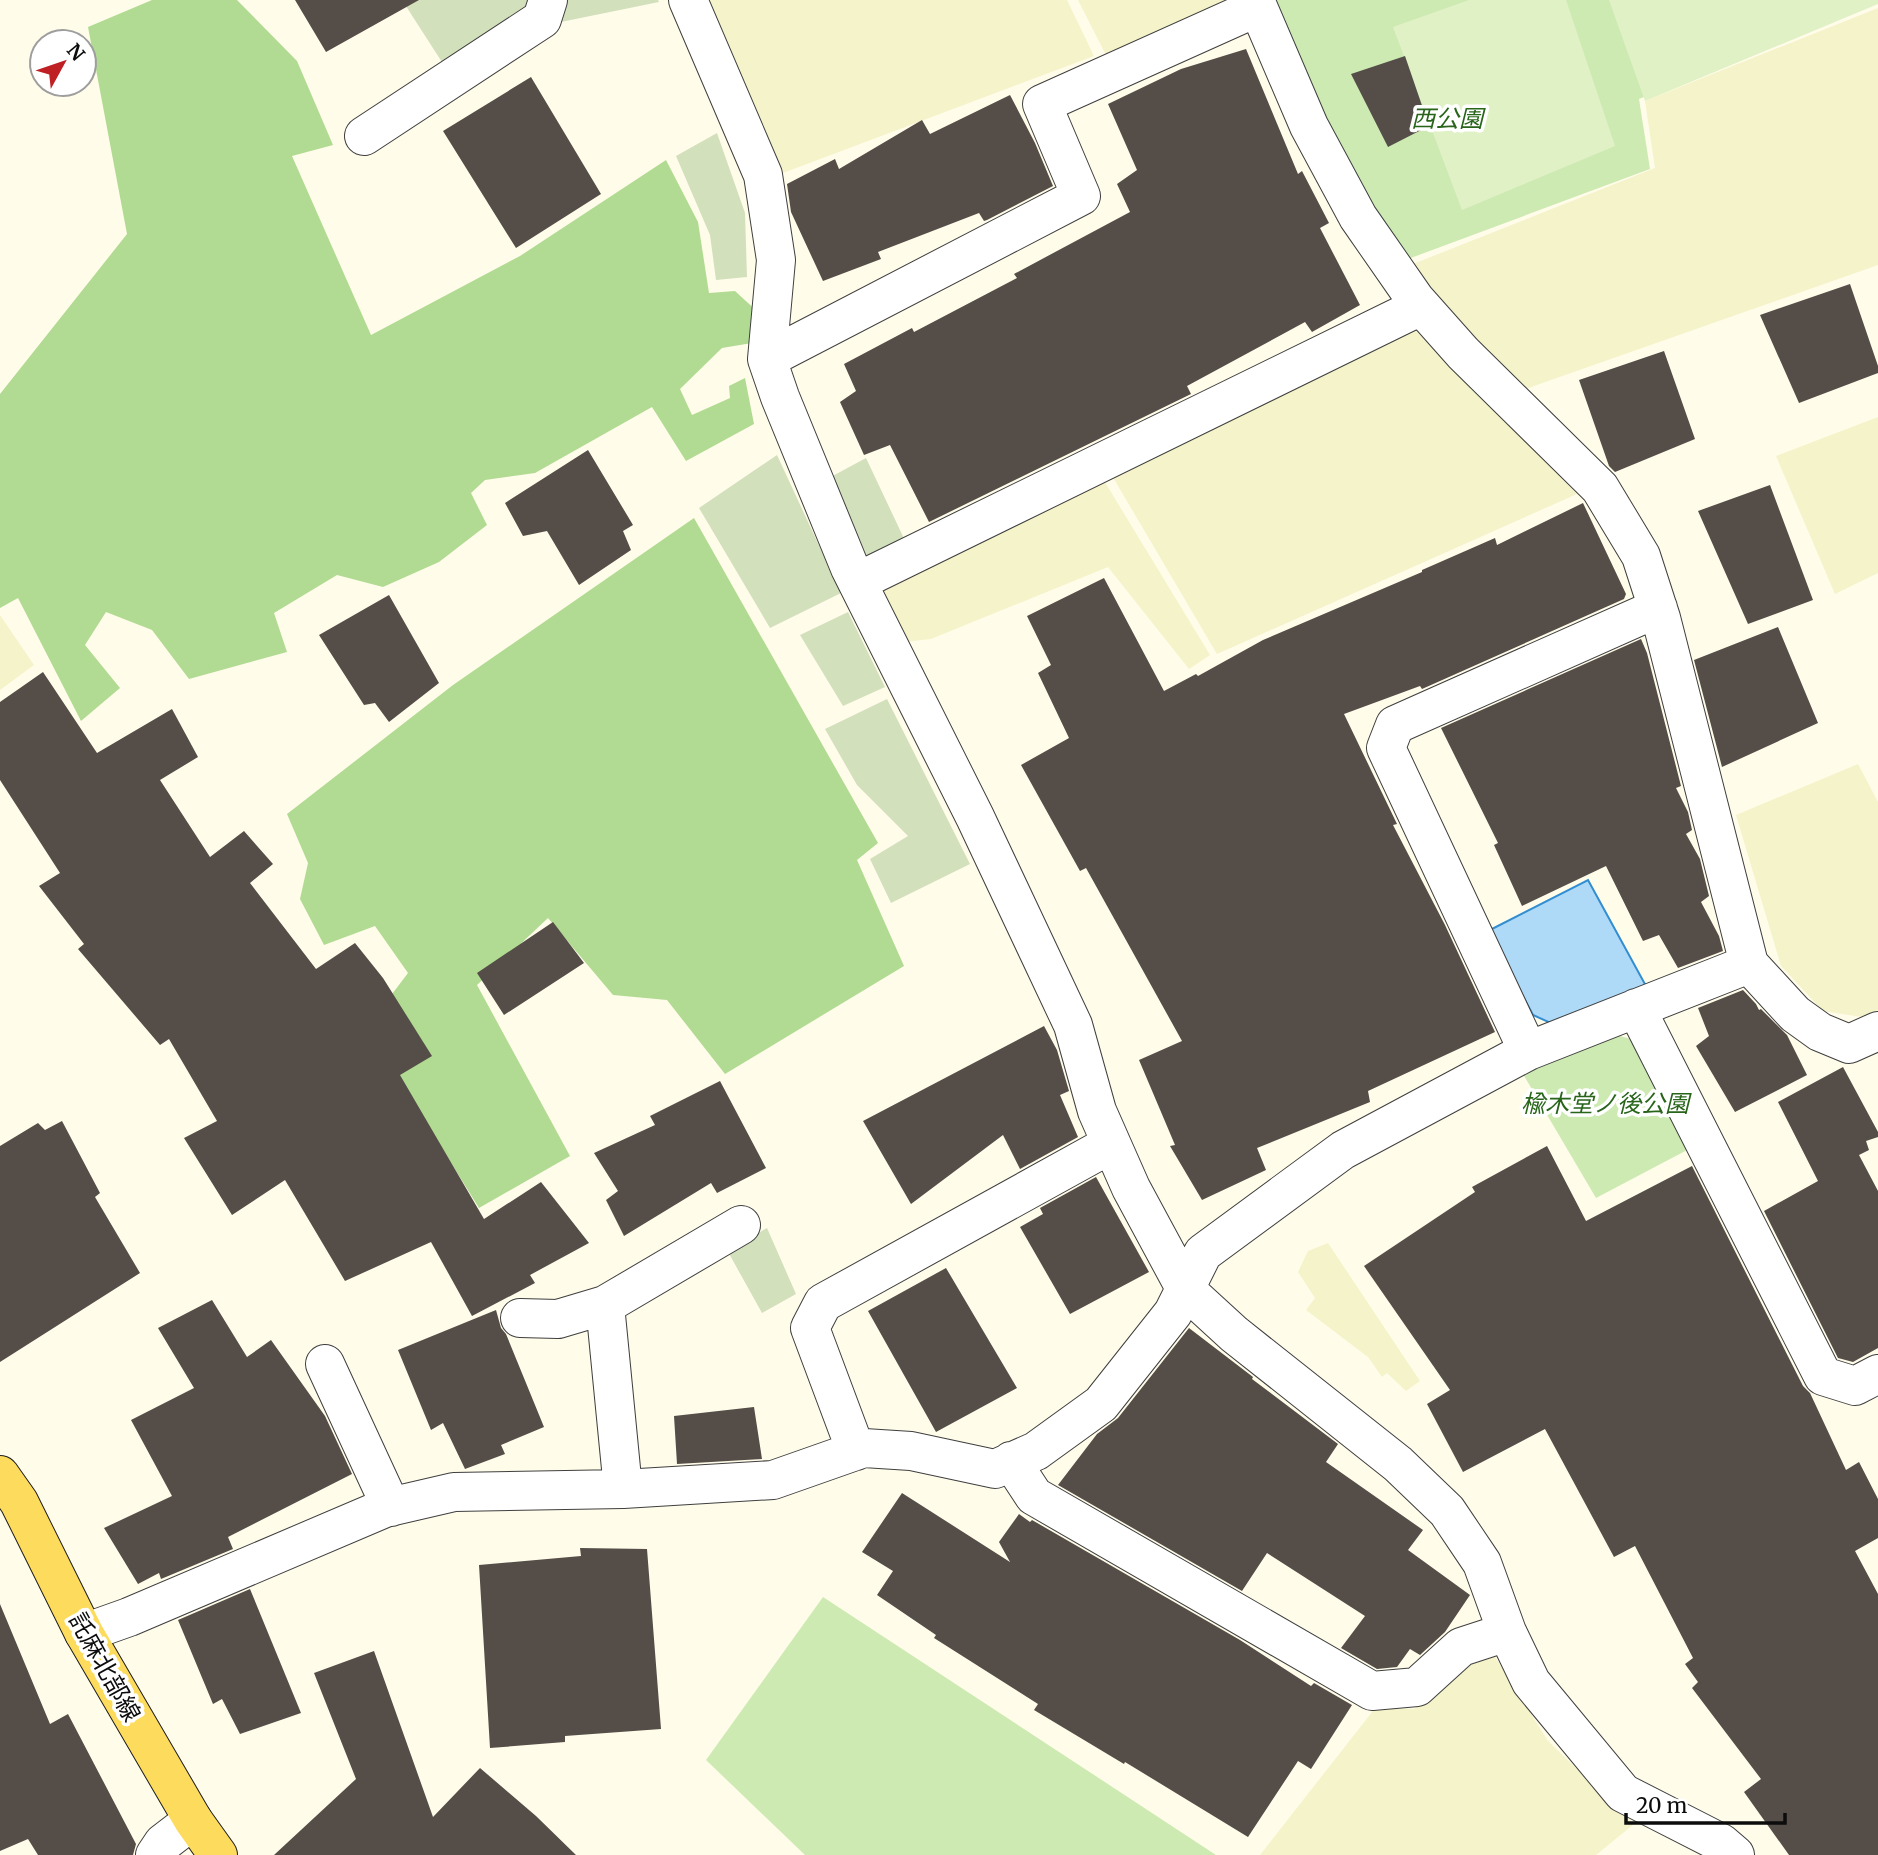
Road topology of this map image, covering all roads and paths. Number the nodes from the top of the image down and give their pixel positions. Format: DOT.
graph roads {
  1 [pos="548,0"];
  2 [pos="688,0"];
  3 [pos="1256,4"];
  4 [pos="364,135"];
  5 [pos="1421,306"];
  6 [pos="767,359"];
  7 [pos="857,582"];
  8 [pos="1658,608"];
  9 [pos="1749,964"];
  10 [pos="1636,1008"];
  11 [pos="1877,1035"];
  12 [pos="1528,1051"];
  13 [pos="1111,1144"];
  14 [pos="741,1225"];
  15 [pos="1186,1290"];
  16 [pos="605,1305"];
  17 [pos="520,1318"];
  18 [pos="325,1364"];
  19 [pos="1878,1374"];
  20 [pos="856,1451"];
  21 [pos="1012,1461"];
  22 [pos="0,1475"];
  23 [pos="624,1489"];
  24 [pos="391,1507"];
  25 [pos="1507,1632"];
  26 [pos="84,1633"];
  27 [pos="193,1820"];
  28 [pos="155,1855"];
  29 [pos="218,1855"];
  30 [pos="1735,1855"];
  1 -- 4 [label="street"];
  2 -- 6 [label="street"];
  3 -- 5 [label="street"];
  3 -- 6 [label="street"];
  5 -- 7 [label="street"];
  5 -- 8 [label="street"];
  6 -- 7 [label="street"];
  7 -- 13 [label="street"];
  8 -- 9 [label="street"];
  8 -- 12 [label="street"];
  9 -- 10 [label="street"];
  9 -- 11 [label="street"];
  10 -- 12 [label="street"];
  10 -- 19 [label="street"];
  12 -- 15 [label="street"];
  13 -- 15 [label="street"];
  13 -- 20 [label="street"];
  14 -- 16 [label="street"];
  15 -- 21 [label="street"];
  15 -- 25 [label="street"];
  16 -- 17 [label="street"];
  16 -- 23 [label="street"];
  18 -- 24 [label="street"];
  20 -- 21 [label="street"];
  20 -- 23 [label="street"];
  21 -- 25 [label="street"];
  22 -- 26 [label="main road, 託麻北部線"];
  23 -- 24 [label="street"];
  24 -- 26 [label="street"];
  25 -- 30 [label="street"];
  26 -- 27 [label="main road, 託麻北部線"];
  27 -- 28 [label="street"];
  27 -- 29 [label="main road, 託麻北部線"];
}
